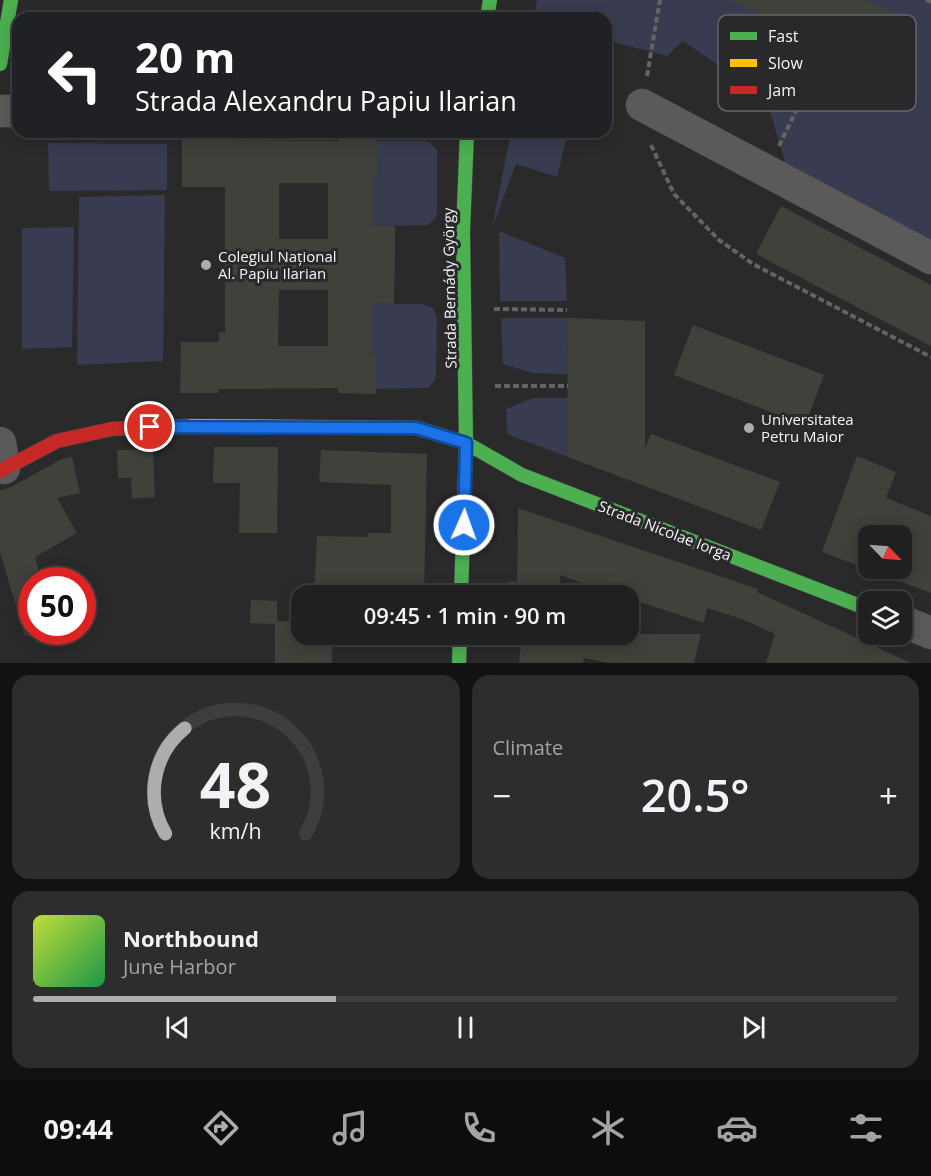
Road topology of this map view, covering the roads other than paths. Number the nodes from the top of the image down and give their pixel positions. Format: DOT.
graph roads {
  1 [pos="10,0"];
  2 [pos="0,64"];
  3 [pos="642,105"];
  4 [pos="467,138"];
  5 [pos="931,258"];
  6 [pos="466,443"];
  7 [pos="1,461"];
  8 [pos="461,585"];
  9 [pos="858,605"];
  10 [pos="912,625"];
  11 [pos="931,633"];
  12 [pos="460,645"];
  13 [pos="459,663"];
  1 -- 2 [label="street"];
  3 -- 5 [label="street"];
  4 -- 6 [label="street, Strada Bernády György"];
  6 -- 7 [label="street, Strada Nicolae Iorga"];
  6 -- 8 [label="street, Strada Bernády György"];
  6 -- 9 [label="street, Strada Nicolae Iorga"];
  10 -- 11 [label="street"];
  12 -- 13 [label="street"];
}
